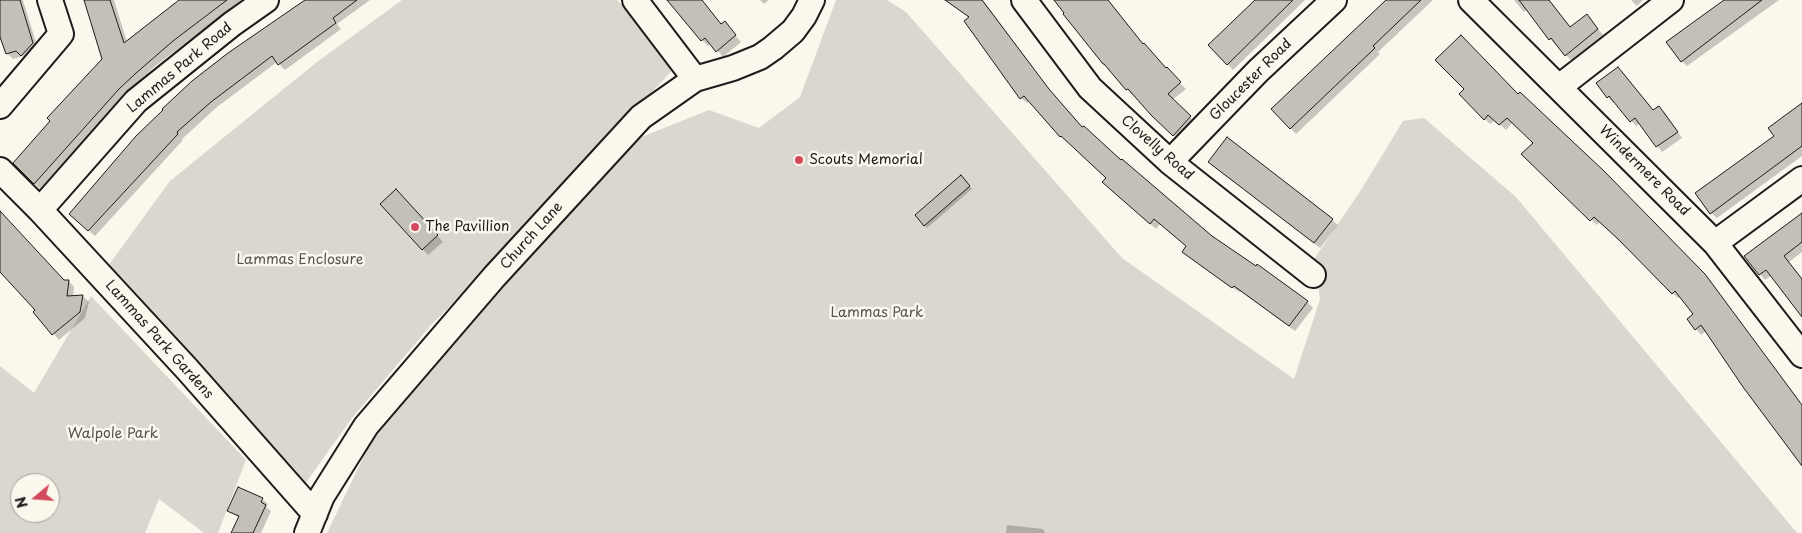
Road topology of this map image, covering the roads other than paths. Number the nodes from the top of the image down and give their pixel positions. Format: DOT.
graph roads {
  1 [pos="50,0"];
  2 [pos="266,0"];
  3 [pos="635,0"];
  4 [pos="812,0"];
  5 [pos="1024,0"];
  6 [pos="1334,0"];
  7 [pos="1471,0"];
  8 [pos="1671,0"];
  9 [pos="696,79"];
  10 [pos="1559,87"];
  11 [pos="0,106"];
  12 [pos="1170,162"];
  13 [pos="0,170"];
  14 [pos="1802,179"];
  15 [pos="40,210"];
  16 [pos="1715,244"];
  17 [pos="1313,275"];
  18 [pos="1802,355"];
  19 [pos="311,523"];
  1 -- 11 [label="street"];
  2 -- 15 [label="street, Lammas Park Road"];
  3 -- 9 [label="street"];
  4 -- 9 [label="street, Church Lane"];
  5 -- 12 [label="street, Clovelly Road"];
  6 -- 12 [label="street, Gloucester Road"];
  7 -- 10 [label="street, Windermere Road"];
  8 -- 10 [label="street"];
  9 -- 19 [label="street, Church Lane"];
  10 -- 16 [label="street, Windermere Road"];
  12 -- 17 [label="street, Clovelly Road"];
  13 -- 15 [label="street, Lammas Park Gardens"];
  14 -- 16 [label="street"];
  15 -- 19 [label="street, Lammas Park Gardens"];
  16 -- 18 [label="street, Windermere Road"];
}
